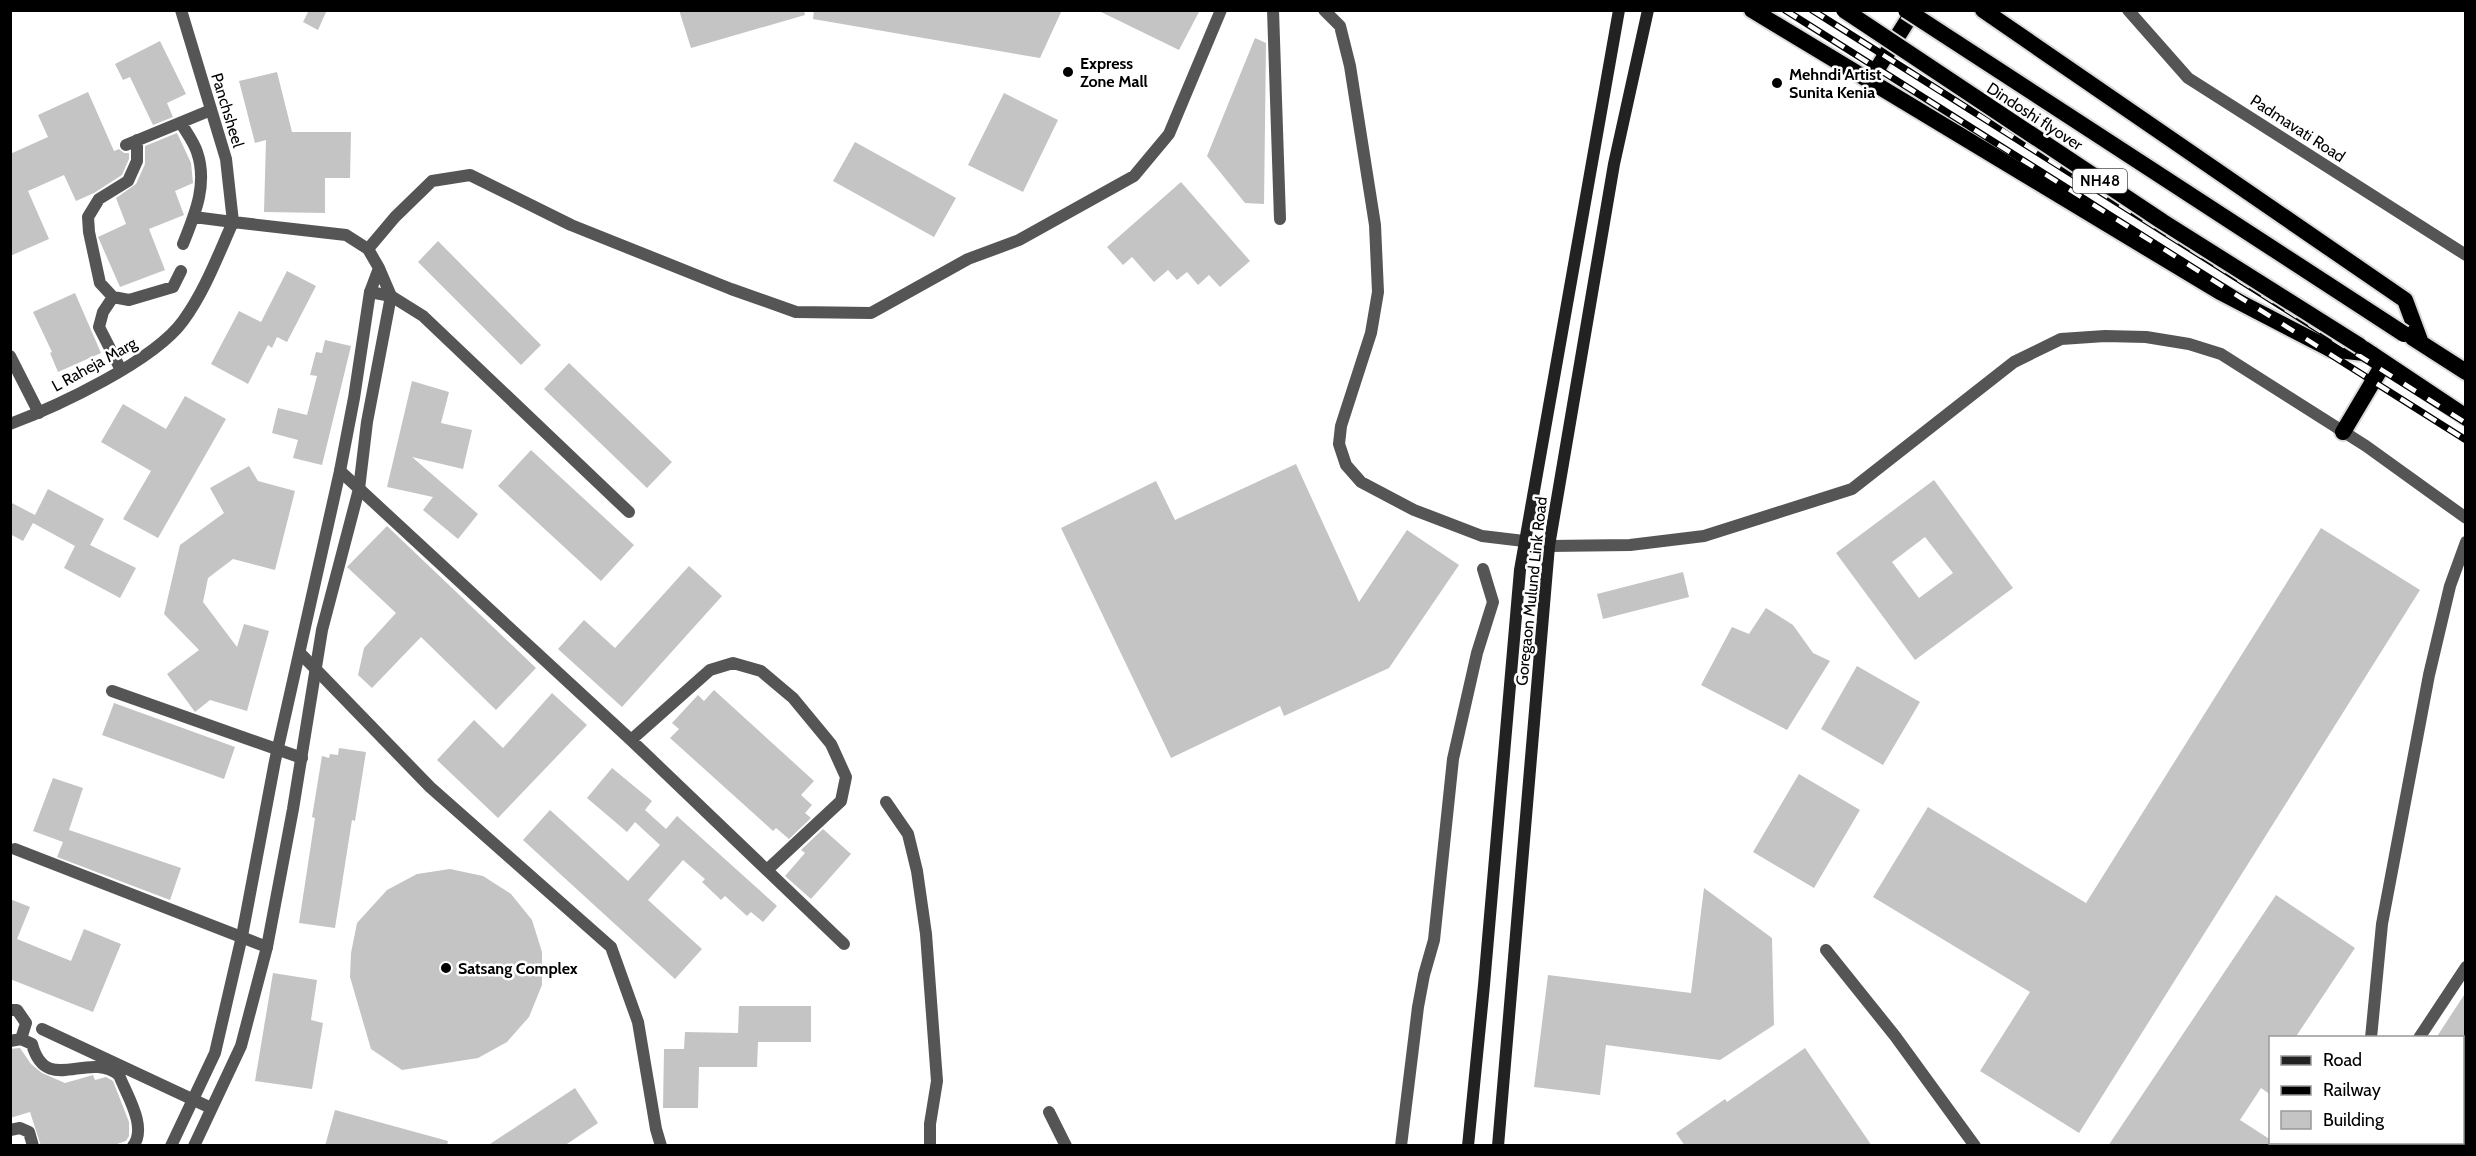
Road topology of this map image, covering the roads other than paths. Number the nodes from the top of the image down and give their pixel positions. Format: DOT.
graph roads {
  1 [pos="181,10"];
  2 [pos="1221,10"];
  3 [pos="1273,10"];
  4 [pos="1324,10"];
  5 [pos="1618,10"];
  6 [pos="1648,10"];
  7 [pos="1752,10"];
  8 [pos="1844,10"];
  9 [pos="1906,10"];
  10 [pos="1914,10"];
  11 [pos="1983,10"];
  12 [pos="2128,10"];
  13 [pos="1869,82"];
  14 [pos="211,110"];
  15 [pos="181,123"];
  16 [pos="194,217"];
  17 [pos="1280,219"];
  18 [pos="233,222"];
  19 [pos="183,244"];
  20 [pos="368,249"];
  21 [pos="2466,255"];
  22 [pos="379,268"];
  23 [pos="181,271"];
  24 [pos="370,292"];
  25 [pos="391,296"];
  26 [pos="112,297"];
  27 [pos="2421,343"];
  28 [pos="2372,354"];
  29 [pos="10,356"];
  30 [pos="121,370"];
  31 [pos="2466,372"];
  32 [pos="39,413"];
  33 [pos="2466,417"];
  34 [pos="10,424"];
  35 [pos="2343,432"];
  36 [pos="340,471"];
  37 [pos="359,489"];
  38 [pos="629,512"];
  39 [pos="2466,518"];
  40 [pos="1524,541"];
  41 [pos="2466,542"];
  42 [pos="1549,546"];
  43 [pos="1483,569"];
  44 [pos="300,653"];
  45 [pos="317,670"];
  46 [pos="112,691"];
  47 [pos="631,740"];
  48 [pos="278,750"];
  49 [pos="302,758"];
  50 [pos="886,802"];
  51 [pos="15,849"];
  52 [pos="767,870"];
  53 [pos="242,936"];
  54 [pos="844,944"];
  55 [pos="267,946"];
  56 [pos="1826,950"];
  57 [pos="2466,967"];
  58 [pos="10,1010"];
  59 [pos="42,1029"];
  60 [pos="2371,1036"];
  61 [pos="2420,1036"];
  62 [pos="16,1040"];
  63 [pos="192,1099"];
  64 [pos="211,1108"];
  65 [pos="1049,1112"];
  66 [pos="10,1130"];
  67 [pos="33,1146"];
  68 [pos="133,1146"];
  69 [pos="171,1146"];
  70 [pos="194,1146"];
  71 [pos="661,1146"];
  72 [pos="930,1146"];
  73 [pos="1066,1146"];
  74 [pos="1401,1146"];
  75 [pos="1468,1146"];
  76 [pos="1498,1146"];
  77 [pos="1975,1146"];
  1 -- 14 [label="street, Panchsheel"];
  2 -- 20 [label="street"];
  3 -- 17 [label="street"];
  4 -- 40 [label="street"];
  5 -- 40 [label="main road, Goregaon Mulund Link Road"];
  6 -- 42 [label="main road, Goregaon Mulund Link Road"];
  7 -- 13 [label="highway"];
  8 -- 28 [label="highway, Dindoshi flyover / NH48, bridge"];
  9 -- 27 [label="highway, Dindoshi flyover / NH48, bridge"];
  10 -- 13 [label="highway"];
  11 -- 27 [label="highway"];
  12 -- 21 [label="street, Padmavati Road"];
  13 -- 28 [label="highway"];
  14 -- 15 [label="street"];
  14 -- 18 [label="street, Panchsheel"];
  15 -- 16 [label="street"];
  15 -- 26 [label="street"];
  16 -- 18 [label="street"];
  16 -- 19 [label="street"];
  18 -- 20 [label="street"];
  18 -- 30 [label="street, L Raheja Marg"];
  20 -- 22 [label="street"];
  22 -- 24 [label="street"];
  22 -- 25 [label="street"];
  23 -- 26 [label="street"];
  24 -- 25 [label="street"];
  24 -- 36 [label="street"];
  25 -- 37 [label="street"];
  25 -- 38 [label="street"];
  26 -- 30 [label="street"];
  27 -- 31 [label="highway, NH48"];
  28 -- 33 [label="highway, NH48"];
  28 -- 35 [label="highway"];
  29 -- 32 [label="street"];
  30 -- 32 [label="street, L Raheja Marg"];
  32 -- 34 [label="street, L Raheja Marg"];
  35 -- 39 [label="street"];
  35 -- 42 [label="street"];
  36 -- 37 [label="street"];
  36 -- 44 [label="street"];
  37 -- 45 [label="street"];
  37 -- 47 [label="street"];
  40 -- 75 [label="main road, Goregaon Mulund Link Road"];
  41 -- 60 [label="street"];
  42 -- 76 [label="main road, Goregaon Mulund Link Road"];
  43 -- 74 [label="street"];
  44 -- 45 [label="street"];
  44 -- 48 [label="street"];
  45 -- 49 [label="street"];
  45 -- 71 [label="street"];
  46 -- 48 [label="street"];
  47 -- 52 [label="street"];
  47 -- 52 [label="street"];
  48 -- 49 [label="street"];
  48 -- 53 [label="street"];
  49 -- 55 [label="street"];
  50 -- 72 [label="street"];
  51 -- 53 [label="street"];
  52 -- 54 [label="street"];
  53 -- 55 [label="street"];
  53 -- 63 [label="street"];
  55 -- 64 [label="street"];
  56 -- 77 [label="street"];
  57 -- 61 [label="street"];
  58 -- 62 [label="street"];
  59 -- 63 [label="street"];
  62 -- 68 [label="street"];
  63 -- 64 [label="street"];
  63 -- 69 [label="street"];
  64 -- 70 [label="street"];
  65 -- 73 [label="street"];
  66 -- 67 [label="street"];
}
